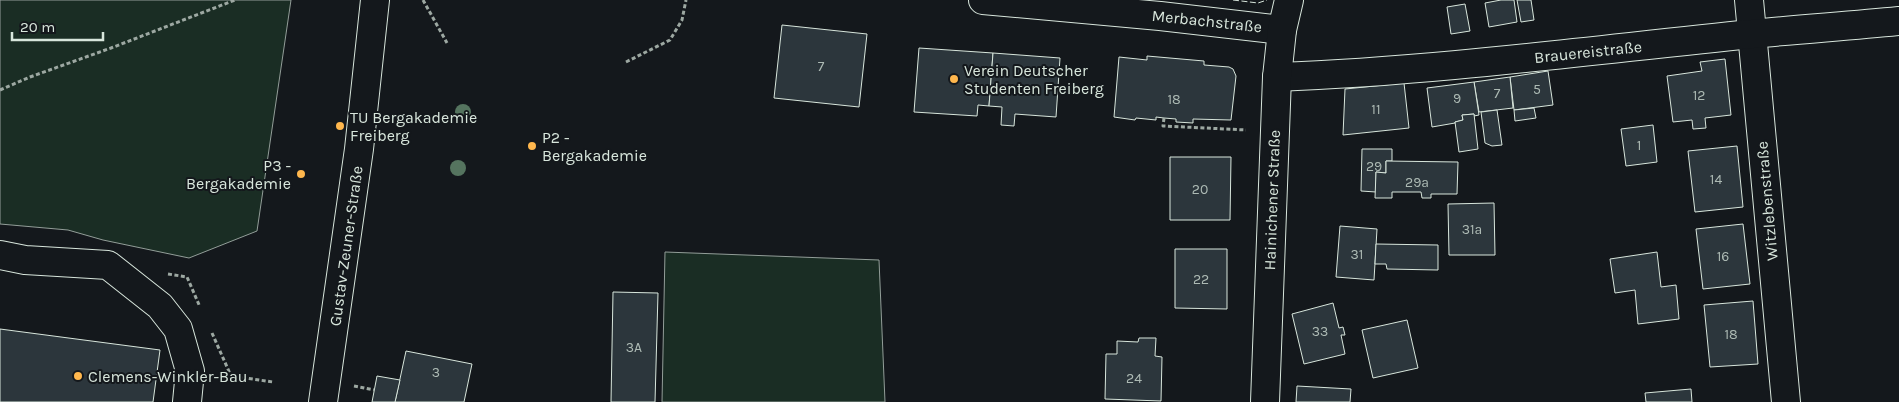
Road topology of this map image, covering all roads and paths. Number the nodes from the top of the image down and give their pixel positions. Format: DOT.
graph roads {
  1 [pos="235,0"];
  2 [pos="375,0"];
  3 [pos="423,0"];
  4 [pos="686,0"];
  5 [pos="983,0"];
  6 [pos="1289,0"];
  7 [pos="1749,0"];
  8 [pos="1899,21"];
  9 [pos="1282,30"];
  10 [pos="1752,34"];
  11 [pos="447,43"];
  12 [pos="626,62"];
  13 [pos="1277,77"];
  14 [pos="0,90"];
  15 [pos="1164,118"];
  16 [pos="1274,131"];
  17 [pos="0,255"];
  18 [pos="230,376"];
  19 [pos="273,382"];
  20 [pos="188,402"];
  21 [pos="323,402"];
  22 [pos="1265,402"];
  23 [pos="1786,402"];
  1 -- 14 [label="path"];
  2 -- 21 [label="street, Gustav-Zeuner-Straße"];
  3 -- 11 [label="path"];
  4 -- 12 [label="path"];
  5 -- 9 [label="street, Merbachstraße"];
  6 -- 9 [label="street, Hainichener Straße"];
  7 -- 10 [label="street, Witzlebenstraße"];
  8 -- 10 [label="street, Brauereistraße"];
  9 -- 13 [label="street, Hainichener Straße"];
  10 -- 13 [label="street, Brauereistraße"];
  10 -- 23 [label="street, Witzlebenstraße"];
  13 -- 16 [label="street, Hainichener Straße"];
  15 -- 16 [label="path"];
  16 -- 22 [label="street, Hainichener Straße"];
  17 -- 20 [label="street"];
  18 -- 19 [label="path"];
}
